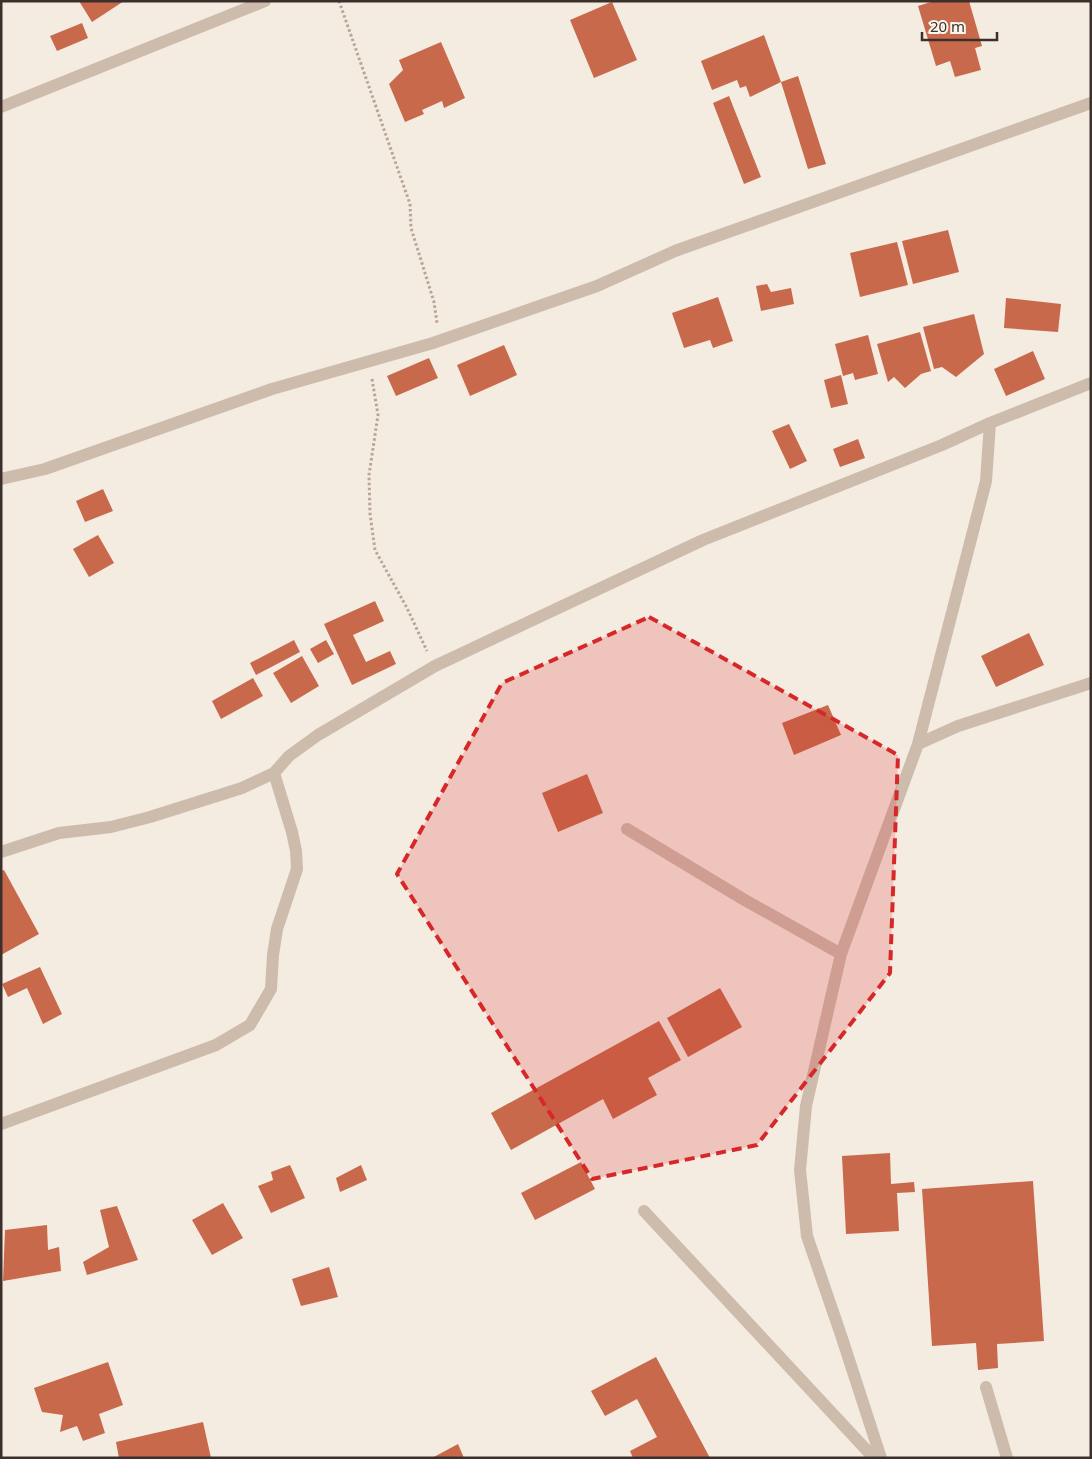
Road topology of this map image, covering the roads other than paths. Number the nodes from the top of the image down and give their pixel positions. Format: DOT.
graph roads {
  1 [pos="265,1"];
  2 [pos="1091,103"];
  3 [pos="1,107"];
  4 [pos="1091,383"];
  5 [pos="990,423"];
  6 [pos="1,479"];
  7 [pos="1091,683"];
  8 [pos="918,744"];
  9 [pos="274,772"];
  10 [pos="627,829"];
  11 [pos="1,852"];
  12 [pos="841,954"];
  13 [pos="1,1124"];
  14 [pos="644,1211"];
  15 [pos="986,1387"];
  16 [pos="874,1458"];
  17 [pos="881,1458"];
  18 [pos="1007,1458"];
  1 -- 3 [label="street"];
  2 -- 6 [label="street"];
  4 -- 5 [label="street"];
  5 -- 8 [label="street"];
  5 -- 9 [label="street"];
  7 -- 8 [label="street"];
  8 -- 12 [label="street"];
  9 -- 11 [label="street"];
  9 -- 13 [label="street"];
  10 -- 12 [label="street"];
  12 -- 17 [label="street"];
  14 -- 16 [label="street"];
  15 -- 18 [label="street"];
}
